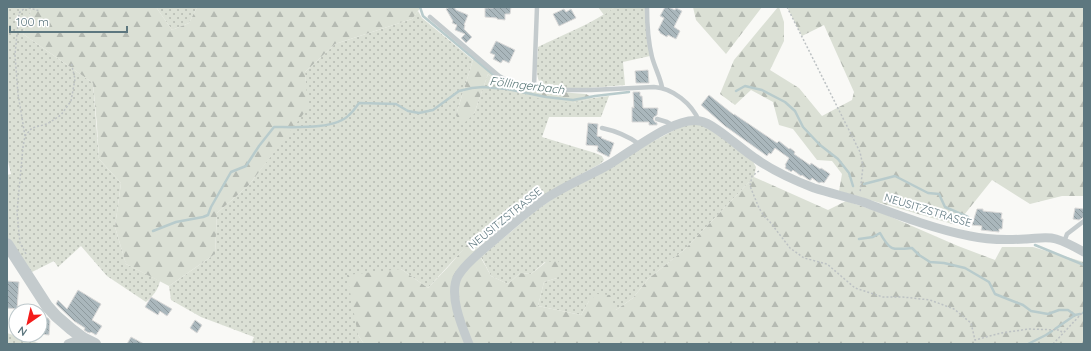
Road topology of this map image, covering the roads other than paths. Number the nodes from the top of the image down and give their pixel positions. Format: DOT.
graph roads {
  1 [pos="537,7"];
  2 [pos="647,7"];
  3 [pos="430,17"];
  4 [pos="534,86"];
  5 [pos="662,87"];
  6 [pos="657,119"];
  7 [pos="699,121"];
  8 [pos="674,126"];
  9 [pos="602,128"];
  10 [pos="639,144"];
  11 [pos="1084,221"];
  12 [pos="1064,242"];
  13 [pos="7,244"];
  14 [pos="1084,252"];
  15 [pos="83,338"];
  16 [pos="68,344"];
  17 [pos="95,344"];
  18 [pos="469,344"];
  1 -- 4 [label="lane"];
  2 -- 5 [label="lane"];
  3 -- 4 [label="lane"];
  4 -- 5 [label="lane"];
  5 -- 7 [label="lane, NEUSITZSTRASSE"];
  6 -- 8 [label="lane"];
  7 -- 8 [label="street, NEUSITZSTRASSE"];
  7 -- 12 [label="street, NEUSITZSTRASSE"];
  8 -- 10 [label="street, NEUSITZSTRASSE"];
  9 -- 10 [label="lane"];
  10 -- 18 [label="street, NEUSITZSTRASSE"];
  11 -- 12 [label="lane"];
  12 -- 14 [label="street, NEUSITZSTRASSE"];
  13 -- 15 [label="street"];
  15 -- 16 [label="street"];
  15 -- 17 [label="street"];
}
